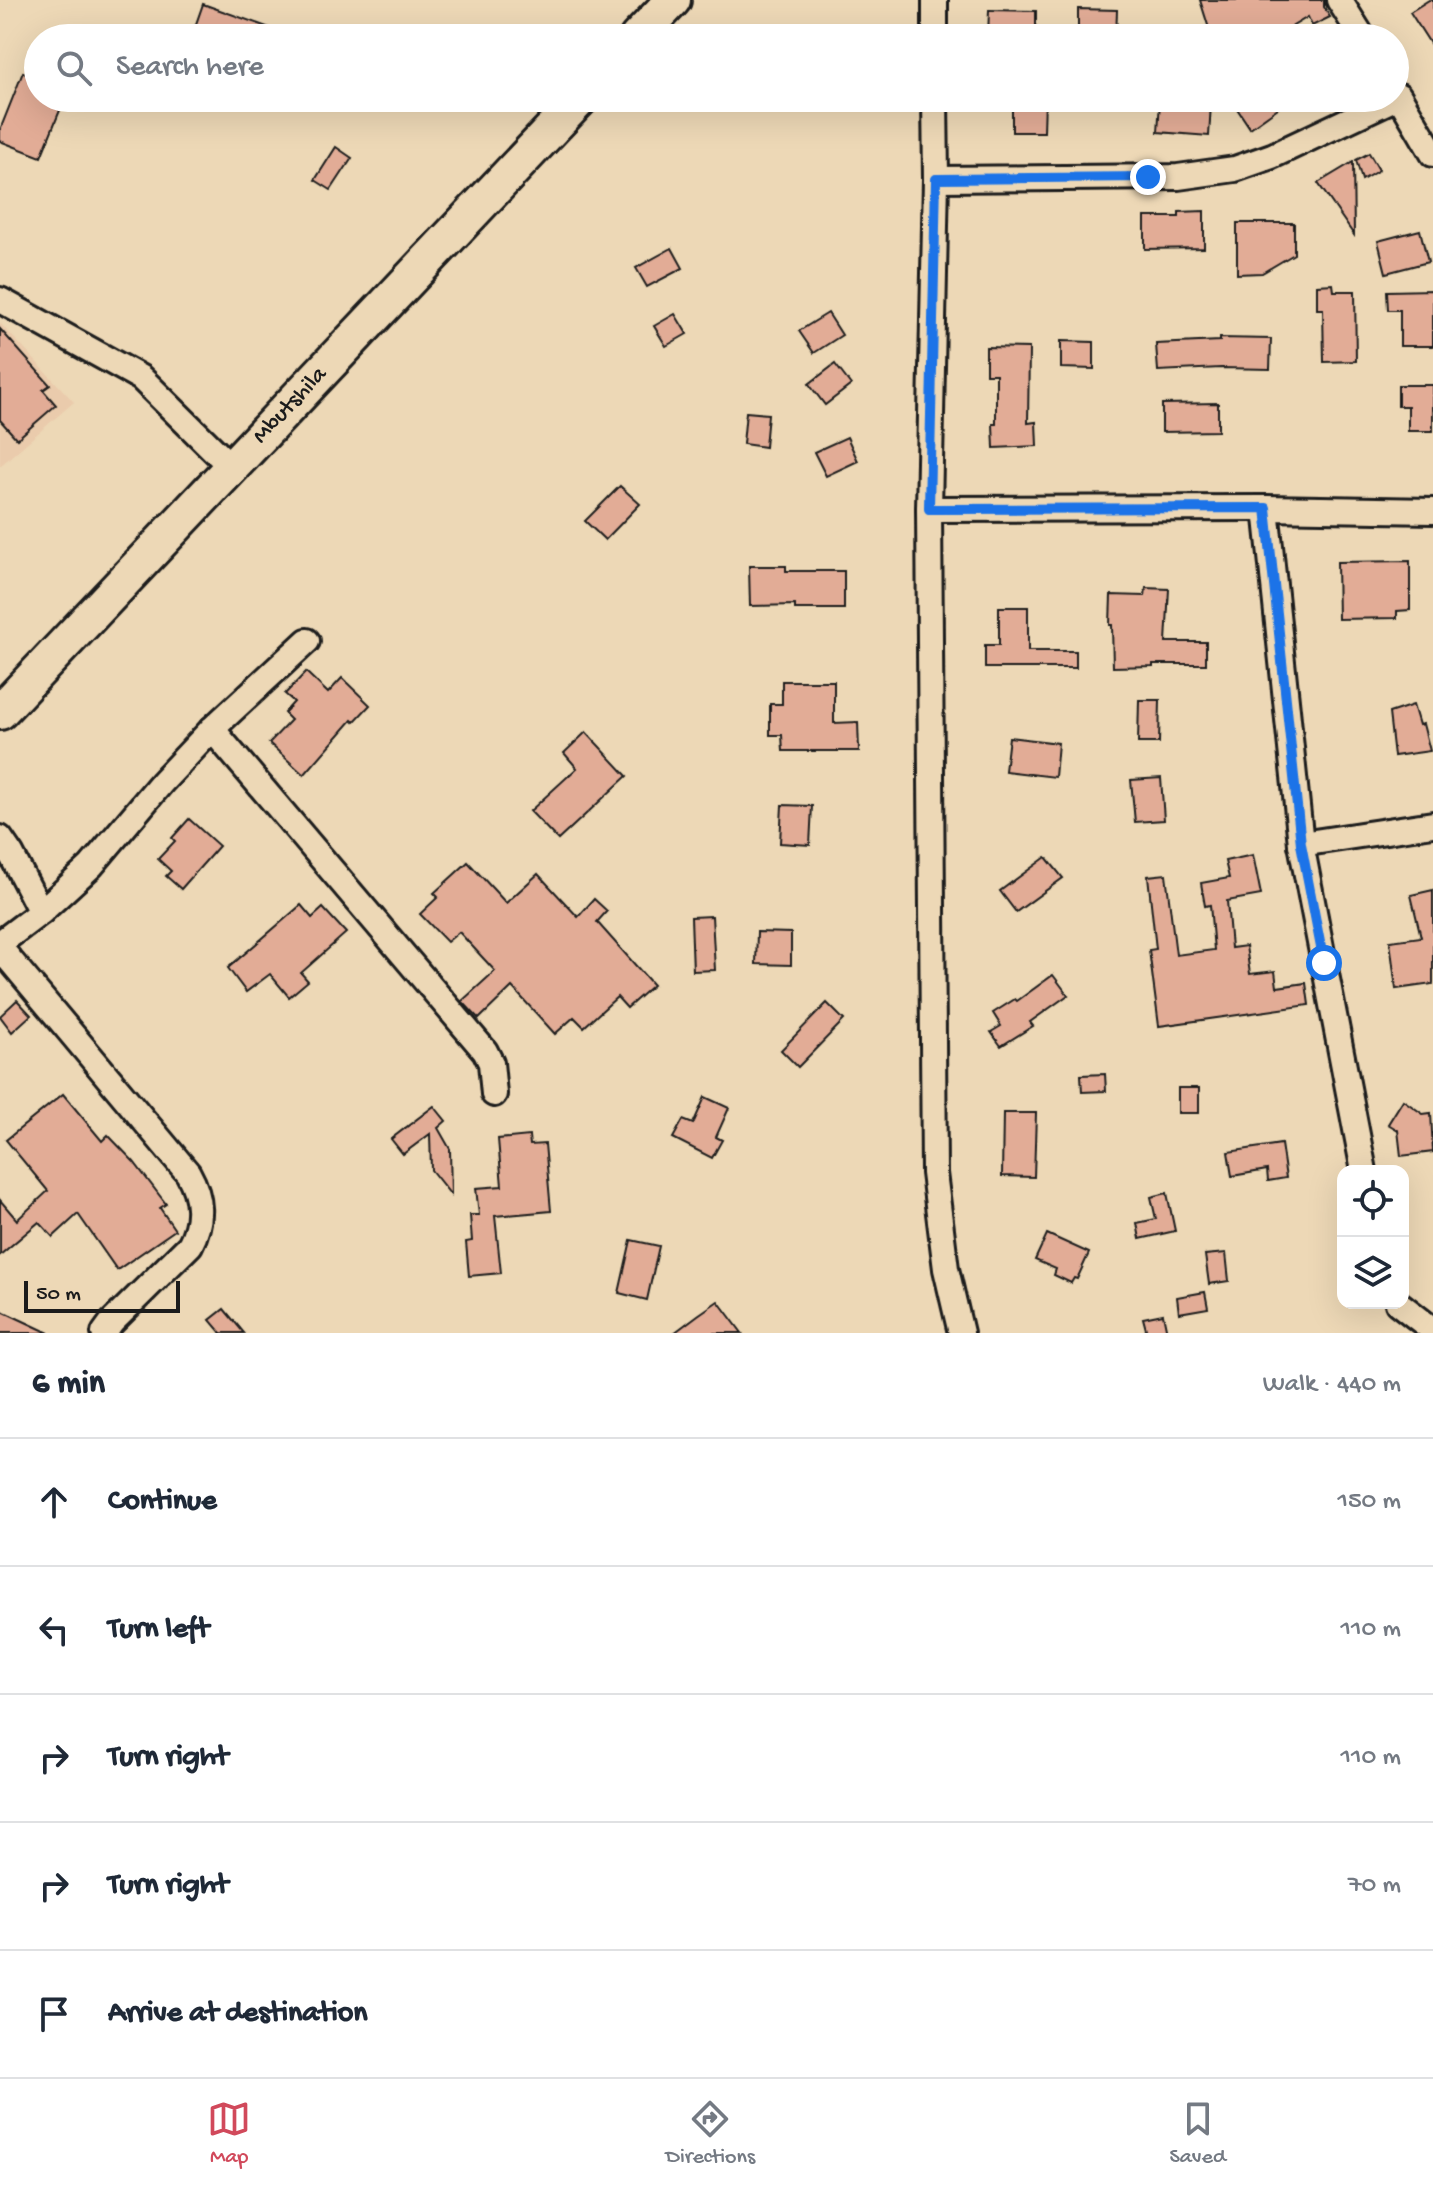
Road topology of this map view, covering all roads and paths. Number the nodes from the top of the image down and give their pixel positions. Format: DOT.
graph roads {
  1 [pos="673,0"];
  2 [pos="935,0"];
  3 [pos="1339,0"];
  4 [pos="650,24"];
  5 [pos="935,24"];
  6 [pos="1354,24"];
  7 [pos="568,112"];
  8 [pos="935,112"];
  9 [pos="1361,112"];
  10 [pos="1407,112"];
  11 [pos="1433,154"];
  12 [pos="936,179"];
  13 [pos="0,300"];
  14 [pos="231,467"];
  15 [pos="1266,508"];
  16 [pos="929,509"];
  17 [pos="1433,511"];
  18 [pos="307,641"];
  19 [pos="0,712"];
  20 [pos="212,729"];
  21 [pos="1433,824"];
  22 [pos="0,838"];
  23 [pos="1301,844"];
  24 [pos="41,912"];
  25 [pos="0,946"];
  26 [pos="494,1094"];
  27 [pos="1363,1165"];
  28 [pos="1406,1309"];
  29 [pos="1433,1330"];
  30 [pos="104,1333"];
  31 [pos="961,1333"];
  1 -- 4 [label="street"];
  2 -- 5 [label="street"];
  3 -- 6 [label="street"];
  7 -- 14 [label="street, Mbutshila"];
  8 -- 12 [label="street"];
  9 -- 12 [label="street"];
  10 -- 11 [label="street"];
  12 -- 16 [label="street"];
  13 -- 14 [label="street"];
  14 -- 19 [label="street, Mbutshila"];
  15 -- 16 [label="street"];
  15 -- 17 [label="street"];
  15 -- 23 [label="street"];
  16 -- 31 [label="street"];
  18 -- 20 [label="street"];
  20 -- 24 [label="street"];
  20 -- 26 [label="street"];
  21 -- 23 [label="street"];
  22 -- 24 [label="street"];
  23 -- 27 [label="street"];
  24 -- 25 [label="street"];
  25 -- 30 [label="street"];
  28 -- 29 [label="street"];
}
